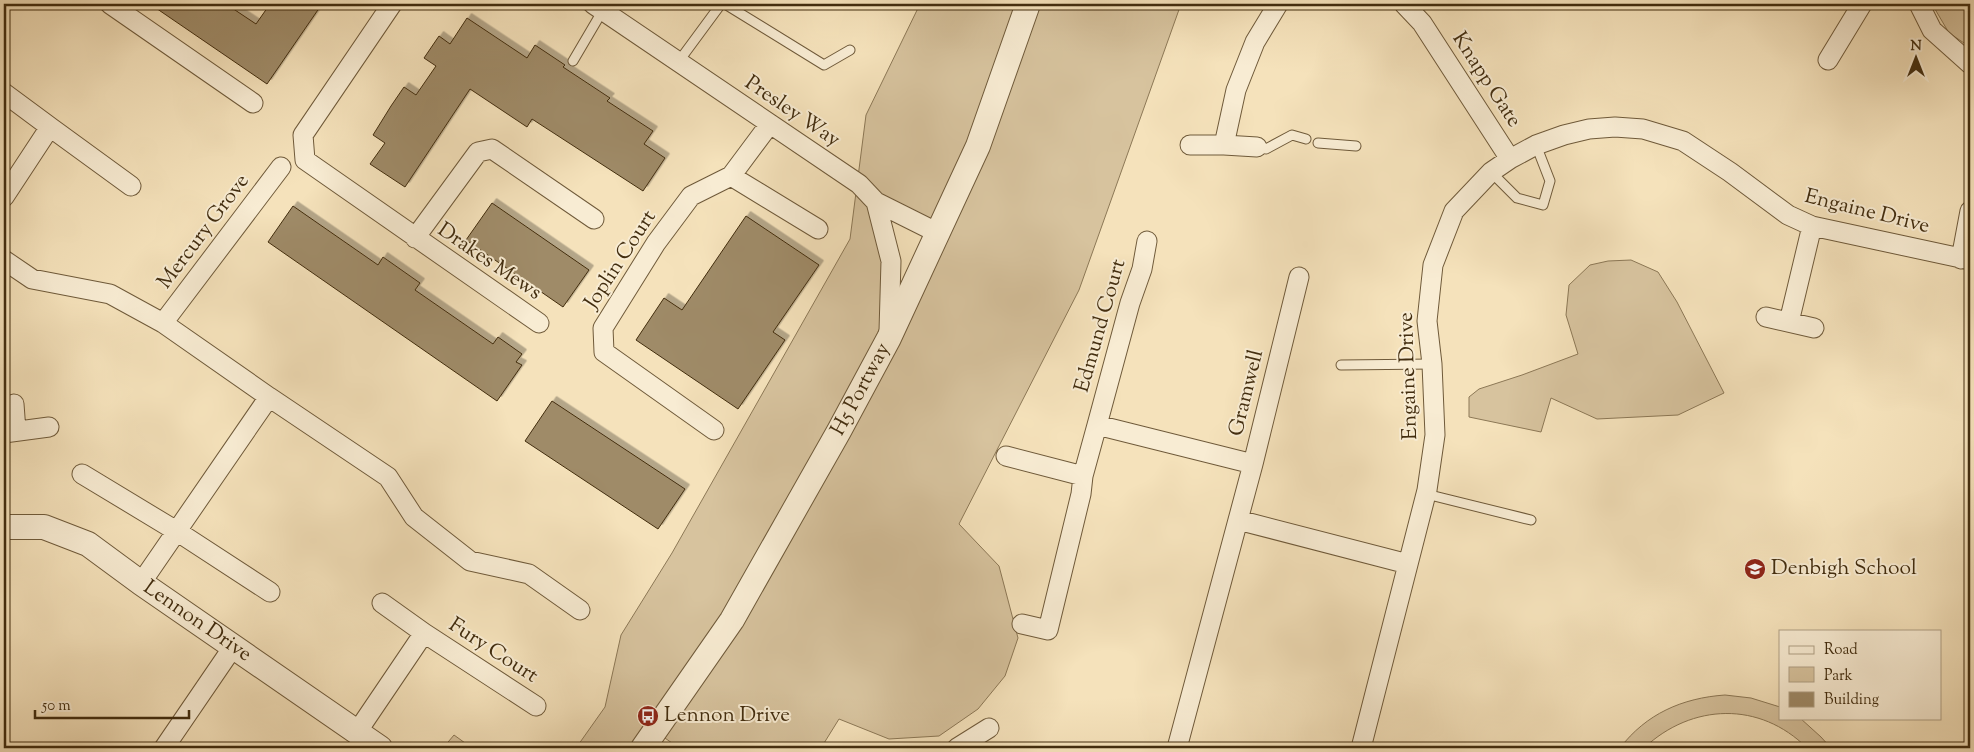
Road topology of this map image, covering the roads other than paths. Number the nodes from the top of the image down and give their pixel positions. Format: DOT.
graph roads {
  1 [pos="110,4"];
  2 [pos="392,4"];
  3 [pos="720,4"];
  4 [pos="725,4"];
  5 [pos="1028,4"];
  6 [pos="1278,4"];
  7 [pos="1404,4"];
  8 [pos="1862,4"];
  9 [pos="1917,5"];
  10 [pos="598,7"];
  11 [pos="850,50"];
  12 [pos="1828,60"];
  13 [pos="572,61"];
  14 [pos="680,61"];
  15 [pos="1970,64"];
  16 [pos="4,93"];
  17 [pos="253,103"];
  18 [pos="769,125"];
  19 [pos="50,127"];
  20 [pos="1306,139"];
  21 [pos="1318,143"];
  22 [pos="1224,144"];
  23 [pos="1190,145"];
  24 [pos="1536,145"];
  25 [pos="1356,146"];
  26 [pos="1257,147"];
  27 [pos="1510,158"];
  28 [pos="281,167"];
  29 [pos="1491,172"];
  30 [pos="731,176"];
  31 [pos="131,186"];
  32 [pos="4,197"];
  33 [pos="876,202"];
  34 [pos="1970,211"];
  35 [pos="594,219"];
  36 [pos="1812,226"];
  37 [pos="818,229"];
  38 [pos="938,233"];
  39 [pos="415,238"];
  40 [pos="1147,241"];
  41 [pos="4,260"];
  42 [pos="1966,260"];
  43 [pos="1299,278"];
  44 [pos="1766,318"];
  45 [pos="1789,322"];
  46 [pos="163,323"];
  47 [pos="539,323"];
  48 [pos="1814,328"];
  49 [pos="889,338"];
  50 [pos="1432,364"];
  51 [pos="1341,365"];
  52 [pos="269,398"];
  53 [pos="14,404"];
  54 [pos="1097,424"];
  55 [pos="49,427"];
  56 [pos="714,430"];
  57 [pos="10,432"];
  58 [pos="1006,456"];
  59 [pos="1253,464"];
  60 [pos="82,474"];
  61 [pos="1083,476"];
  62 [pos="1426,494"];
  63 [pos="1238,520"];
  64 [pos="1531,520"];
  65 [pos="4,528"];
  66 [pos="178,532"];
  67 [pos="1408,564"];
  68 [pos="141,584"];
  69 [pos="270,592"];
  70 [pos="382,603"];
  71 [pos="580,610"];
  72 [pos="1022,624"];
  73 [pos="424,633"];
  74 [pos="233,647"];
  75 [pos="536,706"];
  76 [pos="989,728"];
  77 [pos="352,740"];
  78 [pos="164,748"];
  79 [pos="380,748"];
  80 [pos="643,748"];
  81 [pos="957,748"];
  82 [pos="1177,748"];
  83 [pos="1361,748"];
  1 -- 17 [label="street"];
  2 -- 39 [label="street, Drakes Mews"];
  3 -- 14 [label="lane"];
  4 -- 11 [label="lane"];
  5 -- 38 [label="street, H5 Portway"];
  6 -- 22 [label="street"];
  7 -- 27 [label="street, Knapp Gate"];
  8 -- 12 [label="street"];
  9 -- 15 [label="street"];
  10 -- 13 [label="lane"];
  10 -- 14 [label="street, Presley Way"];
  14 -- 18 [label="street, Presley Way"];
  16 -- 19 [label="street"];
  18 -- 30 [label="street, Joplin Court"];
  18 -- 33 [label="street, Presley Way"];
  19 -- 31 [label="street"];
  19 -- 32 [label="street"];
  20 -- 26 [label="lane"];
  21 -- 25 [label="lane"];
  22 -- 23 [label="street"];
  22 -- 26 [label="street"];
  24 -- 27 [label="street, Engaine Drive"];
  24 -- 29 [label="lane"];
  24 -- 36 [label="street, Engaine Drive"];
  27 -- 29 [label="street, Engaine Drive"];
  28 -- 46 [label="street, Mercury Grove"];
  29 -- 50 [label="street, Engaine Drive"];
  30 -- 37 [label="street"];
  30 -- 56 [label="street, Joplin Court"];
  33 -- 38 [label="street, Presley Way"];
  33 -- 49 [label="street"];
  34 -- 42 [label="street"];
  35 -- 39 [label="street, Drakes Mews"];
  36 -- 42 [label="street, Engaine Drive"];
  36 -- 45 [label="street"];
  38 -- 49 [label="street, H5 Portway"];
  39 -- 47 [label="street, Drakes Mews"];
  40 -- 54 [label="street, Edmund Court"];
  41 -- 46 [label="street, Mercury Grove"];
  43 -- 59 [label="street, Gramwell"];
  44 -- 45 [label="street"];
  45 -- 48 [label="street"];
  46 -- 52 [label="street, Mercury Grove"];
  49 -- 80 [label="street, H5 Portway"];
  50 -- 51 [label="lane"];
  50 -- 62 [label="street, Engaine Drive"];
  52 -- 66 [label="street"];
  52 -- 71 [label="street, Mercury Grove"];
  53 -- 57 [label="street"];
  54 -- 59 [label="street, Edmund Court"];
  54 -- 61 [label="street, Edmund Court"];
  55 -- 57 [label="street"];
  58 -- 61 [label="street"];
  59 -- 63 [label="street, Gramwell"];
  60 -- 66 [label="street"];
  61 -- 72 [label="street, Edmund Court"];
  62 -- 64 [label="lane"];
  62 -- 67 [label="street, Engaine Drive"];
  63 -- 67 [label="street"];
  63 -- 82 [label="street, Gramwell"];
  65 -- 68 [label="street, Lennon Drive"];
  66 -- 68 [label="street"];
  66 -- 69 [label="street"];
  67 -- 83 [label="street, Engaine Drive"];
  68 -- 74 [label="street, Lennon Drive"];
  70 -- 73 [label="street, Fury Court"];
  73 -- 75 [label="street, Fury Court"];
  73 -- 77 [label="street, Fury Court"];
  74 -- 77 [label="street, Lennon Drive"];
  74 -- 78 [label="street"];
  76 -- 81 [label="street"];
  77 -- 79 [label="street, Lennon Drive"];
}
